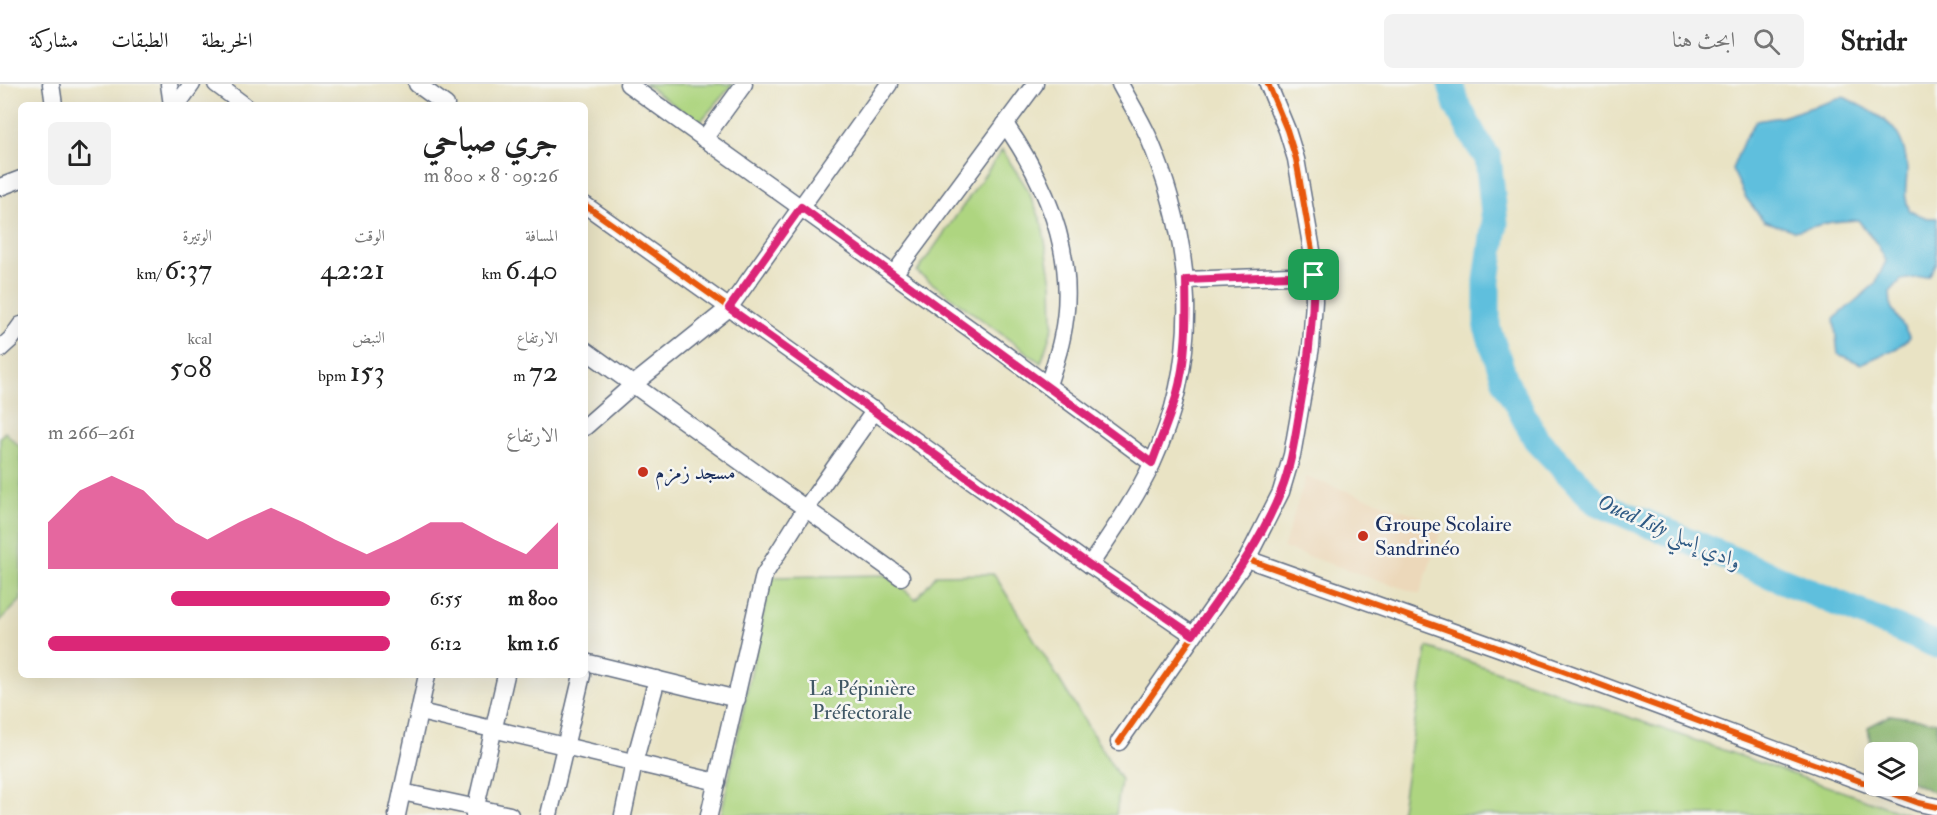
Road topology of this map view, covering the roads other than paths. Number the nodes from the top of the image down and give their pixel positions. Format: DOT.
graph roads {
  1 [pos="51,84"];
  2 [pos="169,84"];
  3 [pos="192,84"];
  4 [pos="216,84"];
  5 [pos="417,84"];
  6 [pos="628,84"];
  7 [pos="744,84"];
  8 [pos="889,84"];
  9 [pos="1035,84"];
  10 [pos="1120,84"];
  11 [pos="1268,84"];
  12 [pos="54,102"];
  13 [pos="172,102"];
  14 [pos="179,102"];
  15 [pos="240,102"];
  16 [pos="442,102"];
  17 [pos="1005,124"];
  18 [pos="704,139"];
  19 [pos="18,180"];
  20 [pos="0,187"];
  21 [pos="588,207"];
  22 [pos="801,207"];
  23 [pos="894,274"];
  24 [pos="1314,275"];
  25 [pos="1186,280"];
  26 [pos="729,308"];
  27 [pos="588,352"];
  28 [pos="634,384"];
  29 [pos="1048,385"];
  30 [pos="875,411"];
  31 [pos="588,424"];
  32 [pos="1152,463"];
  33 [pos="806,508"];
  34 [pos="1246,559"];
  35 [pos="1090,565"];
  36 [pos="901,577"];
  37 [pos="1193,635"];
  38 [pos="588,663"];
  39 [pos="427,678"];
  40 [pos="505,678"];
  41 [pos="581,678"];
  42 [pos="657,679"];
  43 [pos="736,699"];
  44 [pos="420,712"];
  45 [pos="494,730"];
  46 [pos="1119,742"];
  47 [pos="565,745"];
  48 [pos="634,763"];
  49 [pos="717,782"];
  50 [pos="402,792"];
  51 [pos="1937,807"];
  52 [pos="475,811"];
  53 [pos="397,815"];
  54 [pos="510,815"];
  55 [pos="549,815"];
  56 [pos="623,815"];
  57 [pos="709,815"];
  1 -- 12 [label="street"];
  2 -- 13 [label="street"];
  3 -- 14 [label="street"];
  4 -- 15 [label="street"];
  5 -- 16 [label="street"];
  6 -- 18 [label="street"];
  7 -- 18 [label="street"];
  8 -- 22 [label="street"];
  9 -- 17 [label="street"];
  10 -- 25 [label="street"];
  11 -- 24 [label="street"];
  17 -- 23 [label="street"];
  17 -- 29 [label="street"];
  18 -- 22 [label="street"];
  19 -- 20 [label="street"];
  21 -- 26 [label="street"];
  22 -- 23 [label="street"];
  22 -- 26 [label="street"];
  23 -- 29 [label="street"];
  24 -- 25 [label="street"];
  24 -- 34 [label="street"];
  25 -- 32 [label="street"];
  26 -- 28 [label="street"];
  26 -- 30 [label="street"];
  27 -- 28 [label="street"];
  28 -- 31 [label="street"];
  28 -- 33 [label="street"];
  29 -- 32 [label="street"];
  30 -- 33 [label="street"];
  30 -- 35 [label="street"];
  32 -- 35 [label="street"];
  33 -- 36 [label="street"];
  33 -- 43 [label="street"];
  34 -- 37 [label="street"];
  34 -- 51 [label="street"];
  35 -- 37 [label="street"];
  37 -- 46 [label="street"];
  38 -- 42 [label="street"];
  39 -- 44 [label="street"];
  40 -- 45 [label="street"];
  41 -- 47 [label="street"];
  42 -- 43 [label="street"];
  42 -- 48 [label="street"];
  43 -- 49 [label="street"];
  44 -- 45 [label="street"];
  44 -- 50 [label="street"];
  45 -- 47 [label="street"];
  45 -- 52 [label="street"];
  47 -- 48 [label="street"];
  47 -- 55 [label="street"];
  48 -- 49 [label="street"];
  48 -- 56 [label="street"];
  49 -- 57 [label="street"];
  50 -- 52 [label="street"];
  50 -- 53 [label="street"];
  52 -- 54 [label="street"];
}
